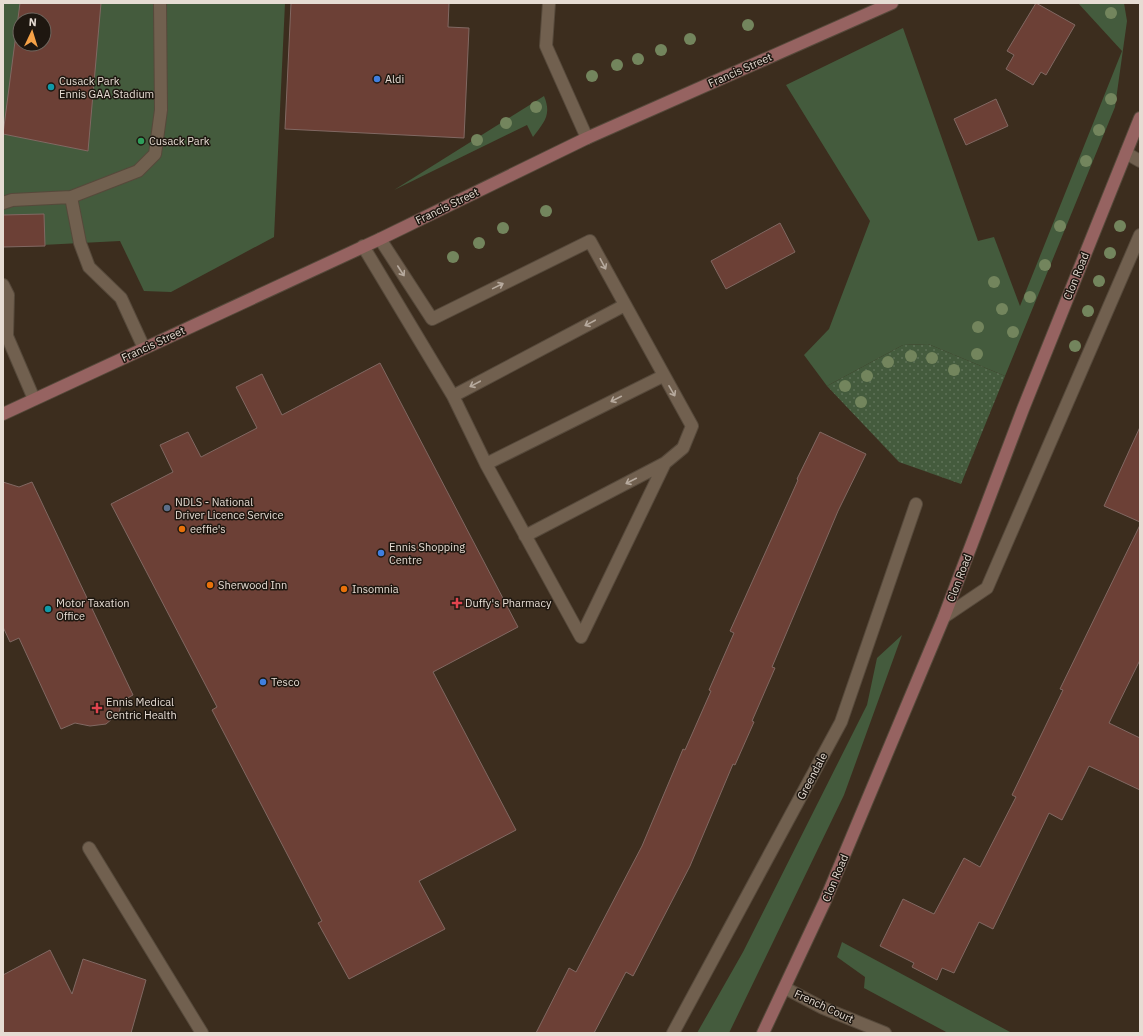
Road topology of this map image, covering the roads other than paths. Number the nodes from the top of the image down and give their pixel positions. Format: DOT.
graph roads {
  1 [pos="160,3"];
  2 [pos="549,3"];
  3 [pos="892,3"];
  4 [pos="1140,118"];
  5 [pos="587,138"];
  6 [pos="1126,153"];
  7 [pos="1140,160"];
  8 [pos="71,197"];
  9 [pos="3,203"];
  10 [pos="1140,235"];
  11 [pos="380,239"];
  12 [pos="363,246"];
  13 [pos="3,285"];
  14 [pos="625,305"];
  15 [pos="144,348"];
  16 [pos="663,376"];
  17 [pos="453,396"];
  18 [pos="34,399"];
  19 [pos="3,414"];
  20 [pos="486,464"];
  21 [pos="665,464"];
  22 [pos="916,504"];
  23 [pos="525,536"];
  24 [pos="944,617"];
  25 [pos="89,848"];
  26 [pos="785,988"];
  27 [pos="202,1033"];
  28 [pos="673,1033"];
  29 [pos="763,1033"];
  30 [pos="885,1033"];
  1 -- 8 [label="street"];
  2 -- 5 [label="street"];
  3 -- 5 [label="main road, Francis Street"];
  4 -- 6 [label="main road, Clon Road"];
  5 -- 11 [label="main road, Francis Street"];
  6 -- 7 [label="street"];
  6 -- 24 [label="main road, Clon Road"];
  8 -- 9 [label="street"];
  8 -- 15 [label="street"];
  10 -- 24 [label="street"];
  11 -- 12 [label="main road, Francis Street"];
  11 -- 14 [label="street, one-way"];
  12 -- 15 [label="main road, Francis Street"];
  12 -- 17 [label="street"];
  13 -- 18 [label="street"];
  14 -- 16 [label="street"];
  14 -- 17 [label="street, one-way"];
  15 -- 18 [label="main road, Francis Street"];
  16 -- 20 [label="street, one-way"];
  16 -- 21 [label="street, one-way"];
  17 -- 20 [label="street"];
  18 -- 19 [label="main road, Francis Street"];
  20 -- 23 [label="street"];
  21 -- 23 [label="street, one-way"];
  21 -- 23 [label="street"];
  22 -- 28 [label="street, Greendale"];
  24 -- 26 [label="main road, Clon Road"];
  25 -- 27 [label="street"];
  26 -- 29 [label="main road, Clon Road"];
  26 -- 30 [label="street, French Court"];
}
